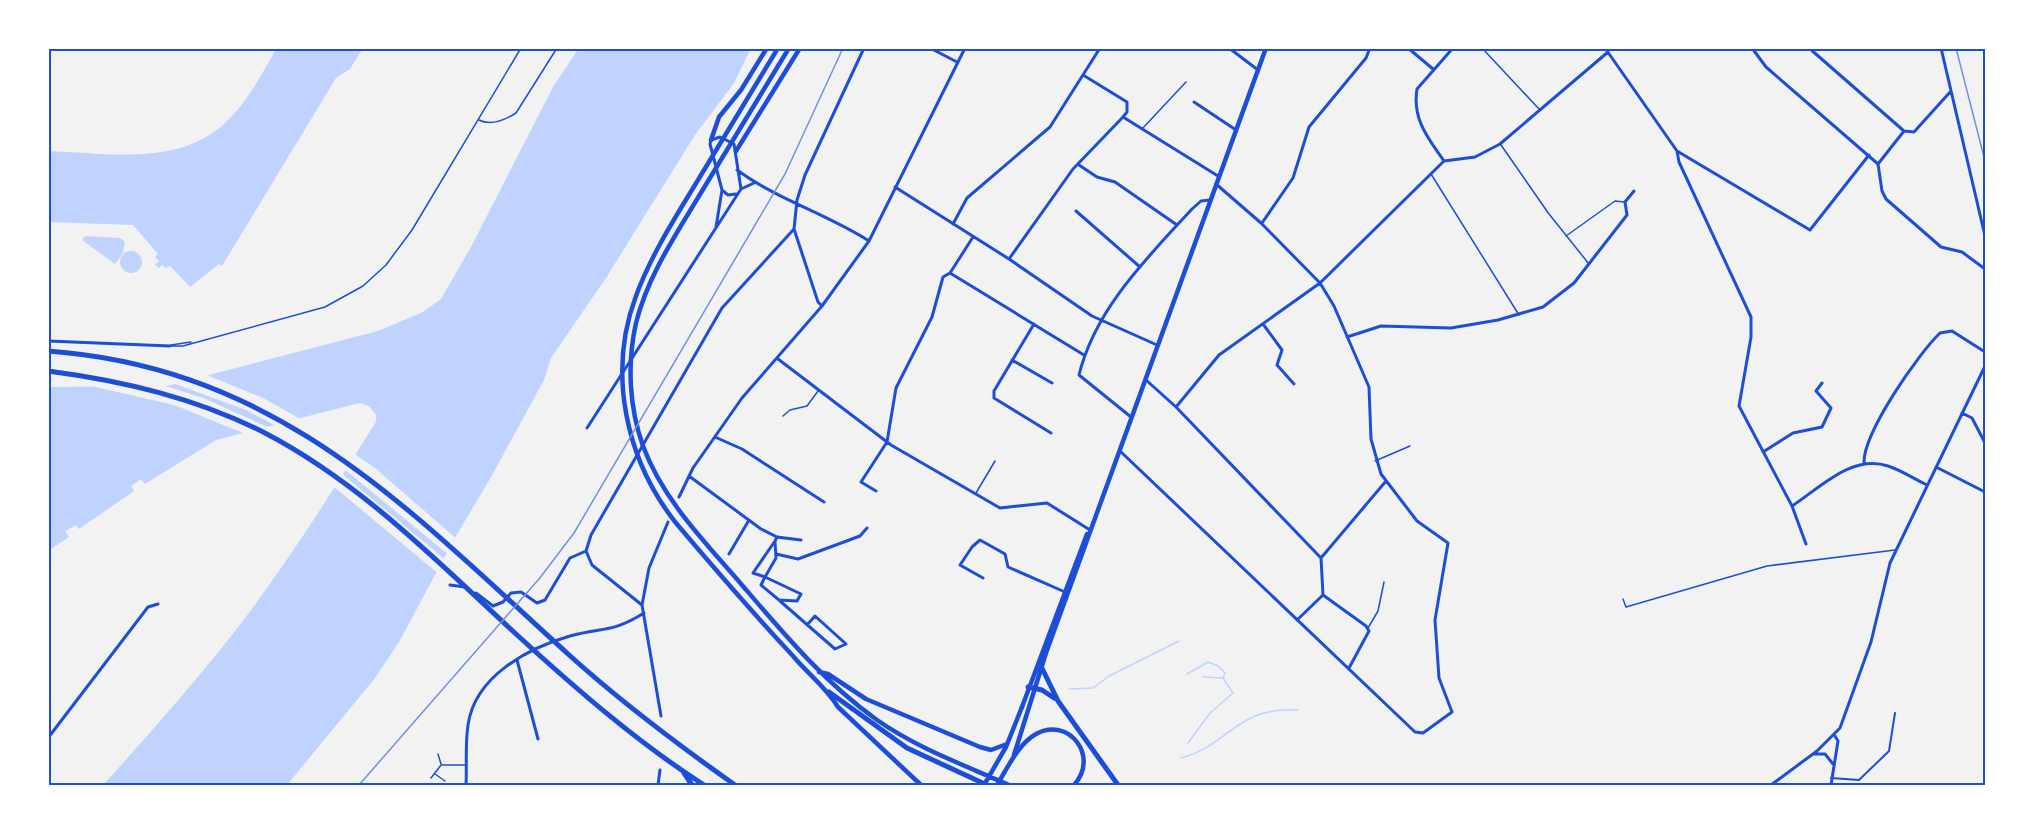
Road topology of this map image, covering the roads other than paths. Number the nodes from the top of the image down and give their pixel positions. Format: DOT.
graph roads {
  1 [pos="521,48"];
  2 [pos="557,48"];
  3 [pos="767,48"];
  4 [pos="778,48"];
  5 [pos="789,48"];
  6 [pos="800,48"];
  7 [pos="864,48"];
  8 [pos="930,48"];
  9 [pos="965,48"];
  10 [pos="1100,48"];
  11 [pos="1229,48"];
  12 [pos="1266,48"];
  13 [pos="1370,48"];
  14 [pos="1408,48"];
  15 [pos="1453,48"];
  16 [pos="1482,48"];
  17 [pos="1605,48"];
  18 [pos="1752,48"];
  19 [pos="1809,48"];
  20 [pos="1941,48"];
  21 [pos="1608,52"];
  22 [pos="957,62"];
  23 [pos="1433,69"];
  24 [pos="1258,70"];
  25 [pos="1083,75"];
  26 [pos="1186,82"];
  27 [pos="1951,92"];
  28 [pos="1194,102"];
  29 [pos="1540,110"];
  30 [pos="1123,117"];
  31 [pos="478,120"];
  32 [pos="1142,129"];
  33 [pos="1236,130"];
  34 [pos="1904,131"];
  35 [pos="711,140"];
  36 [pos="1500,144"];
  37 [pos="736,151"];
  38 [pos="1677,151"];
  39 [pos="1869,155"];
  40 [pos="1444,162"];
  41 [pos="1878,164"];
  42 [pos="1079,165"];
  43 [pos="737,170"];
  44 [pos="1430,173"];
  45 [pos="1219,176"];
  46 [pos="754,183"];
  47 [pos="1216,184"];
  48 [pos="895,187"];
  49 [pos="741,189"];
  50 [pos="722,190"];
  51 [pos="1634,191"];
  52 [pos="738,194"];
  53 [pos="1210,201"];
  54 [pos="1625,202"];
  55 [pos="797,205"];
  56 [pos="1077,211"];
  57 [pos="1261,223"];
  58 [pos="953,224"];
  59 [pos="1177,225"];
  60 [pos="716,227"];
  61 [pos="794,229"];
  62 [pos="1566,236"];
  63 [pos="1985,236"];
  64 [pos="973,237"];
  65 [pos="869,241"];
  66 [pos="1009,259"];
  67 [pos="1589,265"];
  68 [pos="1140,267"];
  69 [pos="1985,269"];
  70 [pos="950,273"];
  71 [pos="1320,283"];
  72 [pos="822,306"];
  73 [pos="1519,315"];
  74 [pos="1102,321"];
  75 [pos="1034,324"];
  76 [pos="1264,325"];
  77 [pos="1347,337"];
  78 [pos="48,341"];
  79 [pos="1157,345"];
  80 [pos="170,346"];
  81 [pos="48,351"];
  82 [pos="1985,352"];
  83 [pos="1084,355"];
  84 [pos="778,358"];
  85 [pos="1012,360"];
  86 [pos="1985,366"];
  87 [pos="48,371"];
  88 [pos="1144,380"];
  89 [pos="1052,383"];
  90 [pos="1822,383"];
  91 [pos="1294,384"];
  92 [pos="819,390"];
  93 [pos="1176,407"];
  94 [pos="1962,413"];
  95 [pos="783,416"];
  96 [pos="1131,417"];
  97 [pos="587,428"];
  98 [pos="1051,433"];
  99 [pos="715,437"];
  100 [pos="887,442"];
  101 [pos="1985,443"];
  102 [pos="1410,446"];
  103 [pos="1118,451"];
  104 [pos="1763,452"];
  105 [pos="995,460"];
  106 [pos="1375,460"];
  107 [pos="1864,462"];
  108 [pos="1936,467"];
  109 [pos="689,476"];
  110 [pos="1386,481"];
  111 [pos="1927,485"];
  112 [pos="876,491"];
  113 [pos="1985,492"];
  114 [pos="976,494"];
  115 [pos="679,497"];
  116 [pos="824,502"];
  117 [pos="1792,506"];
  118 [pos="749,520"];
  119 [pos="668,522"];
  120 [pos="867,528"];
  121 [pos="1090,530"];
  122 [pos="776,539"];
  123 [pos="801,540"];
  124 [pos="1806,544"];
  125 [pos="1896,550"];
  126 [pos="586,551"];
  127 [pos="729,554"];
  128 [pos="776,554"];
  129 [pos="1321,558"];
  130 [pos="765,577"];
  131 [pos="983,578"];
  132 [pos="1384,582"];
  133 [pos="450,585"];
  134 [pos="1066,592"];
  135 [pos="1323,596"];
  136 [pos="1623,599"];
  137 [pos="779,600"];
  138 [pos="158,604"];
  139 [pos="642,605"];
  140 [pos="644,613"];
  141 [pos="1298,620"];
  142 [pos="807,625"];
  143 [pos="1368,628"];
  144 [pos="517,659"];
  145 [pos="1041,666"];
  146 [pos="1348,668"];
  147 [pos="819,672"];
  148 [pos="1028,687"];
  149 [pos="1035,689"];
  150 [pos="829,692"];
  151 [pos="1058,701"];
  152 [pos="1895,712"];
  153 [pos="661,716"];
  154 [pos="1835,736"];
  155 [pos="48,738"];
  156 [pos="538,740"];
  157 [pos="1007,744"];
  158 [pos="438,754"];
  159 [pos="1812,754"];
  160 [pos="1833,764"];
  161 [pos="441,765"];
  162 [pos="467,765"];
  163 [pos="1009,765"];
  164 [pos="660,770"];
  165 [pos="684,772"];
  166 [pos="434,774"];
  167 [pos="431,778"];
  168 [pos="1831,778"];
  169 [pos="445,781"];
  170 [pos="466,785"];
  171 [pos="658,785"];
  172 [pos="692,785"];
  173 [pos="704,785"];
  174 [pos="735,785"];
  175 [pos="921,785"];
  176 [pos="986,785"];
  177 [pos="997,785"];
  178 [pos="1009,785"];
  179 [pos="1074,785"];
  180 [pos="1118,785"];
  181 [pos="1771,785"];
  182 [pos="1831,785"];
  1 -- 31 [label="lane"];
  2 -- 31 [label="lane"];
  3 -- 35 [label="main road"];
  4 -- 150 [label="main road"];
  5 -- 147 [label="main road"];
  6 -- 37 [label="main road"];
  7 -- 55 [label="street"];
  8 -- 22 [label="street"];
  9 -- 22 [label="street"];
  10 -- 25 [label="street"];
  11 -- 24 [label="street"];
  12 -- 24 [label="main road"];
  13 -- 57 [label="street"];
  14 -- 23 [label="street"];
  15 -- 23 [label="street"];
  16 -- 29 [label="lane"];
  17 -- 21 [label="street"];
  18 -- 39 [label="street"];
  19 -- 34 [label="street"];
  20 -- 27 [label="street"];
  21 -- 29 [label="street"];
  21 -- 38 [label="street"];
  22 -- 48 [label="street"];
  23 -- 40 [label="street"];
  24 -- 33 [label="main road"];
  25 -- 30 [label="street"];
  25 -- 58 [label="street"];
  26 -- 32 [label="lane"];
  27 -- 34 [label="street"];
  27 -- 63 [label="street"];
  28 -- 33 [label="street"];
  29 -- 36 [label="street"];
  30 -- 32 [label="street"];
  30 -- 42 [label="street"];
  31 -- 80 [label="lane"];
  32 -- 45 [label="street"];
  33 -- 45 [label="main road"];
  34 -- 41 [label="street"];
  35 -- 37 [label="street"];
  35 -- 50 [label="street"];
  36 -- 40 [label="street"];
  36 -- 62 [label="lane"];
  37 -- 43 [label="street"];
  38 -- 39 [label="street"];
  38 -- 104 [label="street"];
  39 -- 41 [label="street"];
  40 -- 44 [label="street"];
  41 -- 69 [label="street"];
  42 -- 59 [label="street"];
  42 -- 66 [label="street"];
  43 -- 46 [label="street"];
  43 -- 49 [label="street"];
  44 -- 71 [label="street"];
  44 -- 73 [label="lane"];
  45 -- 47 [label="main road"];
  46 -- 49 [label="street"];
  46 -- 55 [label="street"];
  47 -- 53 [label="main road"];
  47 -- 57 [label="street"];
  48 -- 58 [label="street"];
  48 -- 65 [label="street"];
  49 -- 52 [label="street"];
  50 -- 52 [label="street"];
  50 -- 60 [label="street"];
  51 -- 54 [label="street"];
  52 -- 60 [label="street"];
  53 -- 59 [label="street"];
  53 -- 79 [label="main road"];
  54 -- 62 [label="lane"];
  54 -- 67 [label="street"];
  55 -- 61 [label="street"];
  55 -- 65 [label="street"];
  56 -- 68 [label="street"];
  57 -- 71 [label="street"];
  58 -- 64 [label="street"];
  59 -- 68 [label="street"];
  60 -- 97 [label="street"];
  61 -- 72 [label="street"];
  61 -- 126 [label="street"];
  62 -- 67 [label="lane"];
  64 -- 66 [label="street"];
  64 -- 70 [label="street"];
  65 -- 72 [label="street"];
  66 -- 74 [label="street"];
  67 -- 73 [label="street"];
  68 -- 74 [label="street"];
  70 -- 75 [label="street"];
  70 -- 100 [label="street"];
  71 -- 76 [label="street"];
  71 -- 77 [label="street"];
  72 -- 84 [label="street"];
  73 -- 77 [label="street"];
  74 -- 79 [label="street"];
  74 -- 83 [label="street"];
  75 -- 83 [label="street"];
  75 -- 85 [label="street"];
  76 -- 91 [label="street"];
  76 -- 93 [label="street"];
  77 -- 106 [label="street"];
  78 -- 80 [label="street"];
  79 -- 88 [label="main road"];
  81 -- 174 [label="highway"];
  82 -- 107 [label="street"];
  83 -- 96 [label="street"];
  84 -- 92 [label="street"];
  84 -- 99 [label="street"];
  85 -- 89 [label="street"];
  85 -- 98 [label="street"];
  86 -- 94 [label="street"];
  87 -- 165 [label="highway"];
  88 -- 93 [label="street"];
  88 -- 96 [label="main road"];
  90 -- 104 [label="street"];
  92 -- 95 [label="lane"];
  92 -- 100 [label="street"];
  93 -- 129 [label="street"];
  94 -- 101 [label="street"];
  94 -- 108 [label="street"];
  96 -- 103 [label="main road"];
  99 -- 109 [label="street"];
  99 -- 116 [label="street"];
  100 -- 112 [label="street"];
  100 -- 114 [label="street"];
  102 -- 106 [label="lane"];
  103 -- 121 [label="main road"];
  103 -- 141 [label="street"];
  104 -- 117 [label="street"];
  105 -- 114 [label="lane"];
  106 -- 110 [label="street"];
  107 -- 111 [label="street"];
  107 -- 117 [label="street"];
  108 -- 111 [label="street"];
  108 -- 113 [label="street"];
  109 -- 115 [label="street"];
  109 -- 118 [label="street"];
  110 -- 129 [label="street"];
  110 -- 146 [label="street"];
  111 -- 125 [label="street"];
  114 -- 121 [label="street"];
  117 -- 124 [label="street"];
  118 -- 122 [label="street"];
  118 -- 127 [label="street"];
  119 -- 139 [label="street"];
  120 -- 128 [label="street"];
  121 -- 134 [label="main road"];
  122 -- 123 [label="street"];
  122 -- 128 [label="street"];
  122 -- 130 [label="street"];
  125 -- 136 [label="lane"];
  125 -- 154 [label="street"];
  126 -- 133 [label="street"];
  126 -- 139 [label="street"];
  128 -- 130 [label="street"];
  129 -- 135 [label="street"];
  130 -- 137 [label="street"];
  130 -- 137 [label="street"];
  131 -- 134 [label="street"];
  132 -- 143 [label="lane"];
  134 -- 145 [label="main road"];
  134 -- 148 [label="main road"];
  135 -- 141 [label="street"];
  135 -- 143 [label="street"];
  137 -- 142 [label="street"];
  138 -- 155 [label="street"];
  139 -- 140 [label="street"];
  140 -- 144 [label="street"];
  140 -- 153 [label="street"];
  141 -- 146 [label="street"];
  142 -- 142 [label="street"];
  143 -- 146 [label="street"];
  144 -- 156 [label="street"];
  144 -- 162 [label="street"];
  145 -- 149 [label="main road"];
  145 -- 151 [label="highway"];
  147 -- 157 [label="main road"];
  147 -- 178 [label="main road"];
  148 -- 149 [label="highway"];
  148 -- 157 [label="main road"];
  149 -- 151 [label="highway"];
  149 -- 163 [label="main road"];
  150 -- 175 [label="main road"];
  150 -- 176 [label="highway"];
  151 -- 180 [label="highway"];
  152 -- 168 [label="street"];
  154 -- 159 [label="street"];
  154 -- 160 [label="street"];
  157 -- 176 [label="main road"];
  158 -- 161 [label="lane"];
  159 -- 160 [label="street"];
  159 -- 181 [label="street"];
  160 -- 168 [label="street"];
  161 -- 162 [label="lane"];
  161 -- 166 [label="lane"];
  162 -- 170 [label="street"];
  163 -- 177 [label="main road"];
  163 -- 179 [label="main road"];
  164 -- 171 [label="street"];
  165 -- 172 [label="highway"];
  165 -- 173 [label="highway"];
  166 -- 167 [label="lane"];
  166 -- 169 [label="lane"];
  168 -- 182 [label="street"];
}
